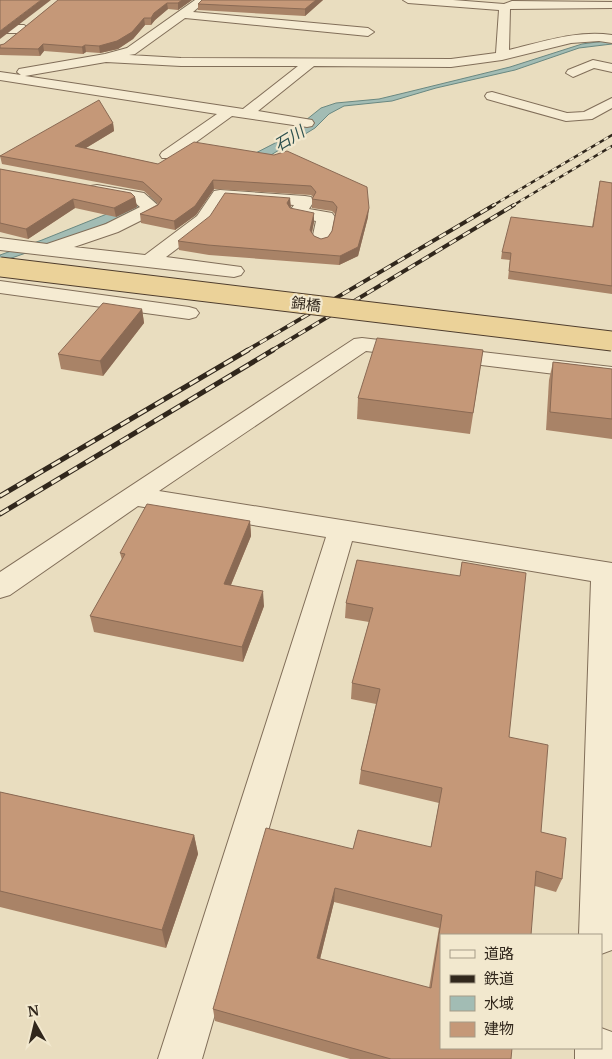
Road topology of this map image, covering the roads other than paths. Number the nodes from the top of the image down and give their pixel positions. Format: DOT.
graph roads {
  1 [pos="202,0"];
  2 [pos="408,0"];
  3 [pos="612,5"];
  4 [pos="505,7"];
  5 [pos="183,14"];
  6 [pos="0,28"];
  7 [pos="368,32"];
  8 [pos="611,38"];
  9 [pos="6,43"];
  10 [pos="502,56"];
  11 [pos="106,58"];
  12 [pos="19,62"];
  13 [pos="312,62"];
  14 [pos="68,64"];
  15 [pos="612,68"];
  16 [pos="573,73"];
  17 [pos="0,76"];
  18 [pos="492,96"];
  19 [pos="612,102"];
  20 [pos="230,111"];
  21 [pos="245,114"];
  22 [pos="307,123"];
  23 [pos="168,155"];
  24 [pos="83,187"];
  25 [pos="321,240"];
  26 [pos="0,244"];
  27 [pos="50,249"];
  28 [pos="149,261"];
  29 [pos="0,267"];
  30 [pos="234,271"];
  31 [pos="0,287"];
  32 [pos="189,313"];
  33 [pos="612,341"];
  34 [pos="612,374"];
  35 [pos="133,496"];
  36 [pos="342,529"];
  37 [pos="609,573"];
  38 [pos="0,587"];
  39 [pos="599,934"];
  40 [pos="180,1059"];
  1 -- 5 [label="street"];
  2 -- 4 [label="street"];
  3 -- 4 [label="street"];
  4 -- 10 [label="street"];
  5 -- 7 [label="street"];
  5 -- 11 [label="street"];
  6 -- 9 [label="street"];
  8 -- 10 [label="street"];
  10 -- 13 [label="street"];
  11 -- 13 [label="street"];
  11 -- 14 [label="street"];
  12 -- 14 [label="street"];
  13 -- 21 [label="street"];
  14 -- 17 [label="street"];
  15 -- 16 [label="street"];
  17 -- 20 [label="street"];
  18 -- 19 [label="street"];
  20 -- 21 [label="street"];
  20 -- 23 [label="street"];
  21 -- 22 [label="street"];
  24 -- 27 [label="street"];
  25 -- 28 [label="street"];
  26 -- 27 [label="street"];
  27 -- 28 [label="street"];
  28 -- 30 [label="street"];
  29 -- 33 [label="main road, 錦橋, bridge"];
  31 -- 32 [label="street"];
  34 -- 35 [label="street"];
  35 -- 36 [label="street"];
  35 -- 38 [label="street"];
  36 -- 37 [label="street"];
  36 -- 40 [label="street"];
  37 -- 39 [label="street"];
}
